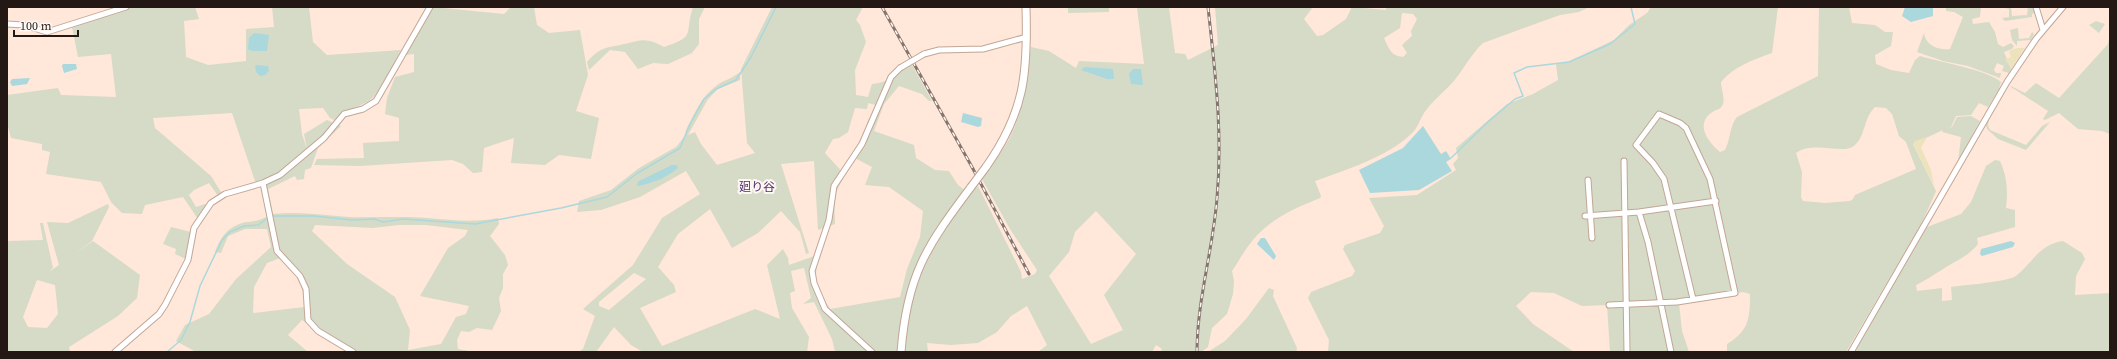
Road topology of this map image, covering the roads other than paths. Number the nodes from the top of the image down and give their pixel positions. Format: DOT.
graph roads {
  1 [pos="126,7"];
  2 [pos="430,7"];
  3 [pos="1026,7"];
  4 [pos="2036,7"];
  5 [pos="2063,7"];
  6 [pos="7,24"];
  7 [pos="2043,30"];
  8 [pos="1027,36"];
  9 [pos="1624,161"];
  10 [pos="1588,180"];
  11 [pos="263,183"];
  12 [pos="1716,201"];
  13 [pos="1671,208"];
  14 [pos="1639,212"];
  15 [pos="1624,213"];
  16 [pos="1588,216"];
  17 [pos="1592,238"];
  18 [pos="1693,299"];
  19 [pos="1661,302"];
  20 [pos="1626,304"];
  21 [pos="1609,305"];
  22 [pos="115,352"];
  23 [pos="353,352"];
  24 [pos="872,352"];
  25 [pos="901,352"];
  26 [pos="1627,352"];
  27 [pos="1671,352"];
  28 [pos="1851,352"];
  1 -- 6 [label="street"];
  2 -- 11 [label="street"];
  3 -- 8 [label="main road"];
  4 -- 7 [label="street"];
  5 -- 7 [label="street"];
  7 -- 28 [label="street"];
  8 -- 24 [label="street, bridge"];
  8 -- 25 [label="main road, bridge"];
  9 -- 15 [label="street"];
  10 -- 16 [label="street"];
  11 -- 22 [label="street"];
  11 -- 23 [label="street"];
  12 -- 13 [label="street"];
  12 -- 13 [label="street"];
  12 -- 18 [label="street"];
  13 -- 14 [label="street"];
  13 -- 18 [label="street"];
  14 -- 15 [label="street"];
  14 -- 19 [label="street"];
  15 -- 16 [label="street"];
  15 -- 20 [label="street"];
  16 -- 17 [label="street"];
  18 -- 19 [label="street"];
  19 -- 20 [label="street"];
  19 -- 27 [label="street"];
  20 -- 21 [label="street"];
  20 -- 26 [label="street"];
}
